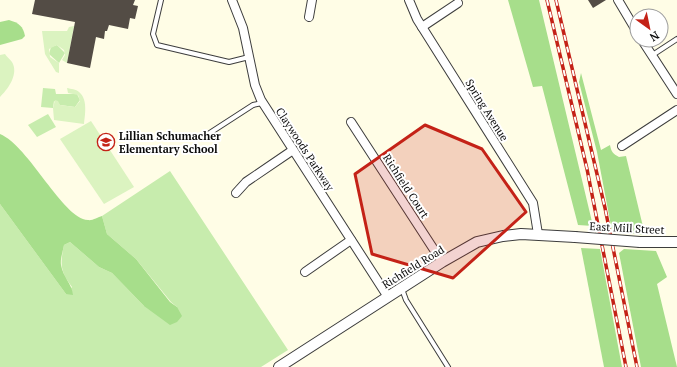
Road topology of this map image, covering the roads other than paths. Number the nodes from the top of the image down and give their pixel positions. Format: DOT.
graph roads {
  1 [pos="161,0"];
  2 [pos="232,0"];
  3 [pos="312,0"];
  4 [pos="409,0"];
  5 [pos="628,0"];
  6 [pos="458,3"];
  7 [pos="619,3"];
  8 [pos="309,17"];
  9 [pos="629,19"];
  10 [pos="422,27"];
  11 [pos="677,39"];
  12 [pos="646,48"];
  13 [pos="651,56"];
  14 [pos="249,57"];
  15 [pos="677,94"];
  16 [pos="263,102"];
  17 [pos="677,110"];
  18 [pos="351,122"];
  19 [pos="202,138"];
  20 [pos="622,146"];
  21 [pos="293,150"];
  22 [pos="236,193"];
  23 [pos="538,234"];
  24 [pos="575,237"];
  25 [pos="351,240"];
  26 [pos="677,242"];
  27 [pos="442,262"];
  28 [pos="305,272"];
  29 [pos="402,288"];
  30 [pos="388,297"];
  31 [pos="279,367"];
  32 [pos="448,367"];
  1 -- 14 [label="lane"];
  2 -- 14 [label="street, Claywoods Parkway"];
  3 -- 8 [label="street"];
  4 -- 10 [label="street, Spring Avenue"];
  5 -- 7 [label="street"];
  6 -- 10 [label="street"];
  7 -- 9 [label="street"];
  10 -- 23 [label="street, Spring Avenue"];
  11 -- 13 [label="lane"];
  12 -- 13 [label="street"];
  13 -- 15 [label="street"];
  14 -- 16 [label="street, Claywoods Parkway"];
  16 -- 19 [label="lane"];
  16 -- 21 [label="street, Claywoods Parkway"];
  17 -- 20 [label="street"];
  18 -- 27 [label="street, Richfield Court"];
  21 -- 22 [label="street"];
  21 -- 25 [label="street, Claywoods Parkway"];
  23 -- 24 [label="street, Richfield Road"];
  23 -- 27 [label="street, Richfield Road"];
  24 -- 26 [label="street, East Mill Street, bridge"];
  25 -- 28 [label="street"];
  25 -- 30 [label="street, Claywoods Parkway"];
  27 -- 29 [label="street, Richfield Road"];
  29 -- 30 [label="street, Richfield Road"];
  29 -- 32 [label="lane"];
  30 -- 31 [label="street, Richfield Road"];
}
